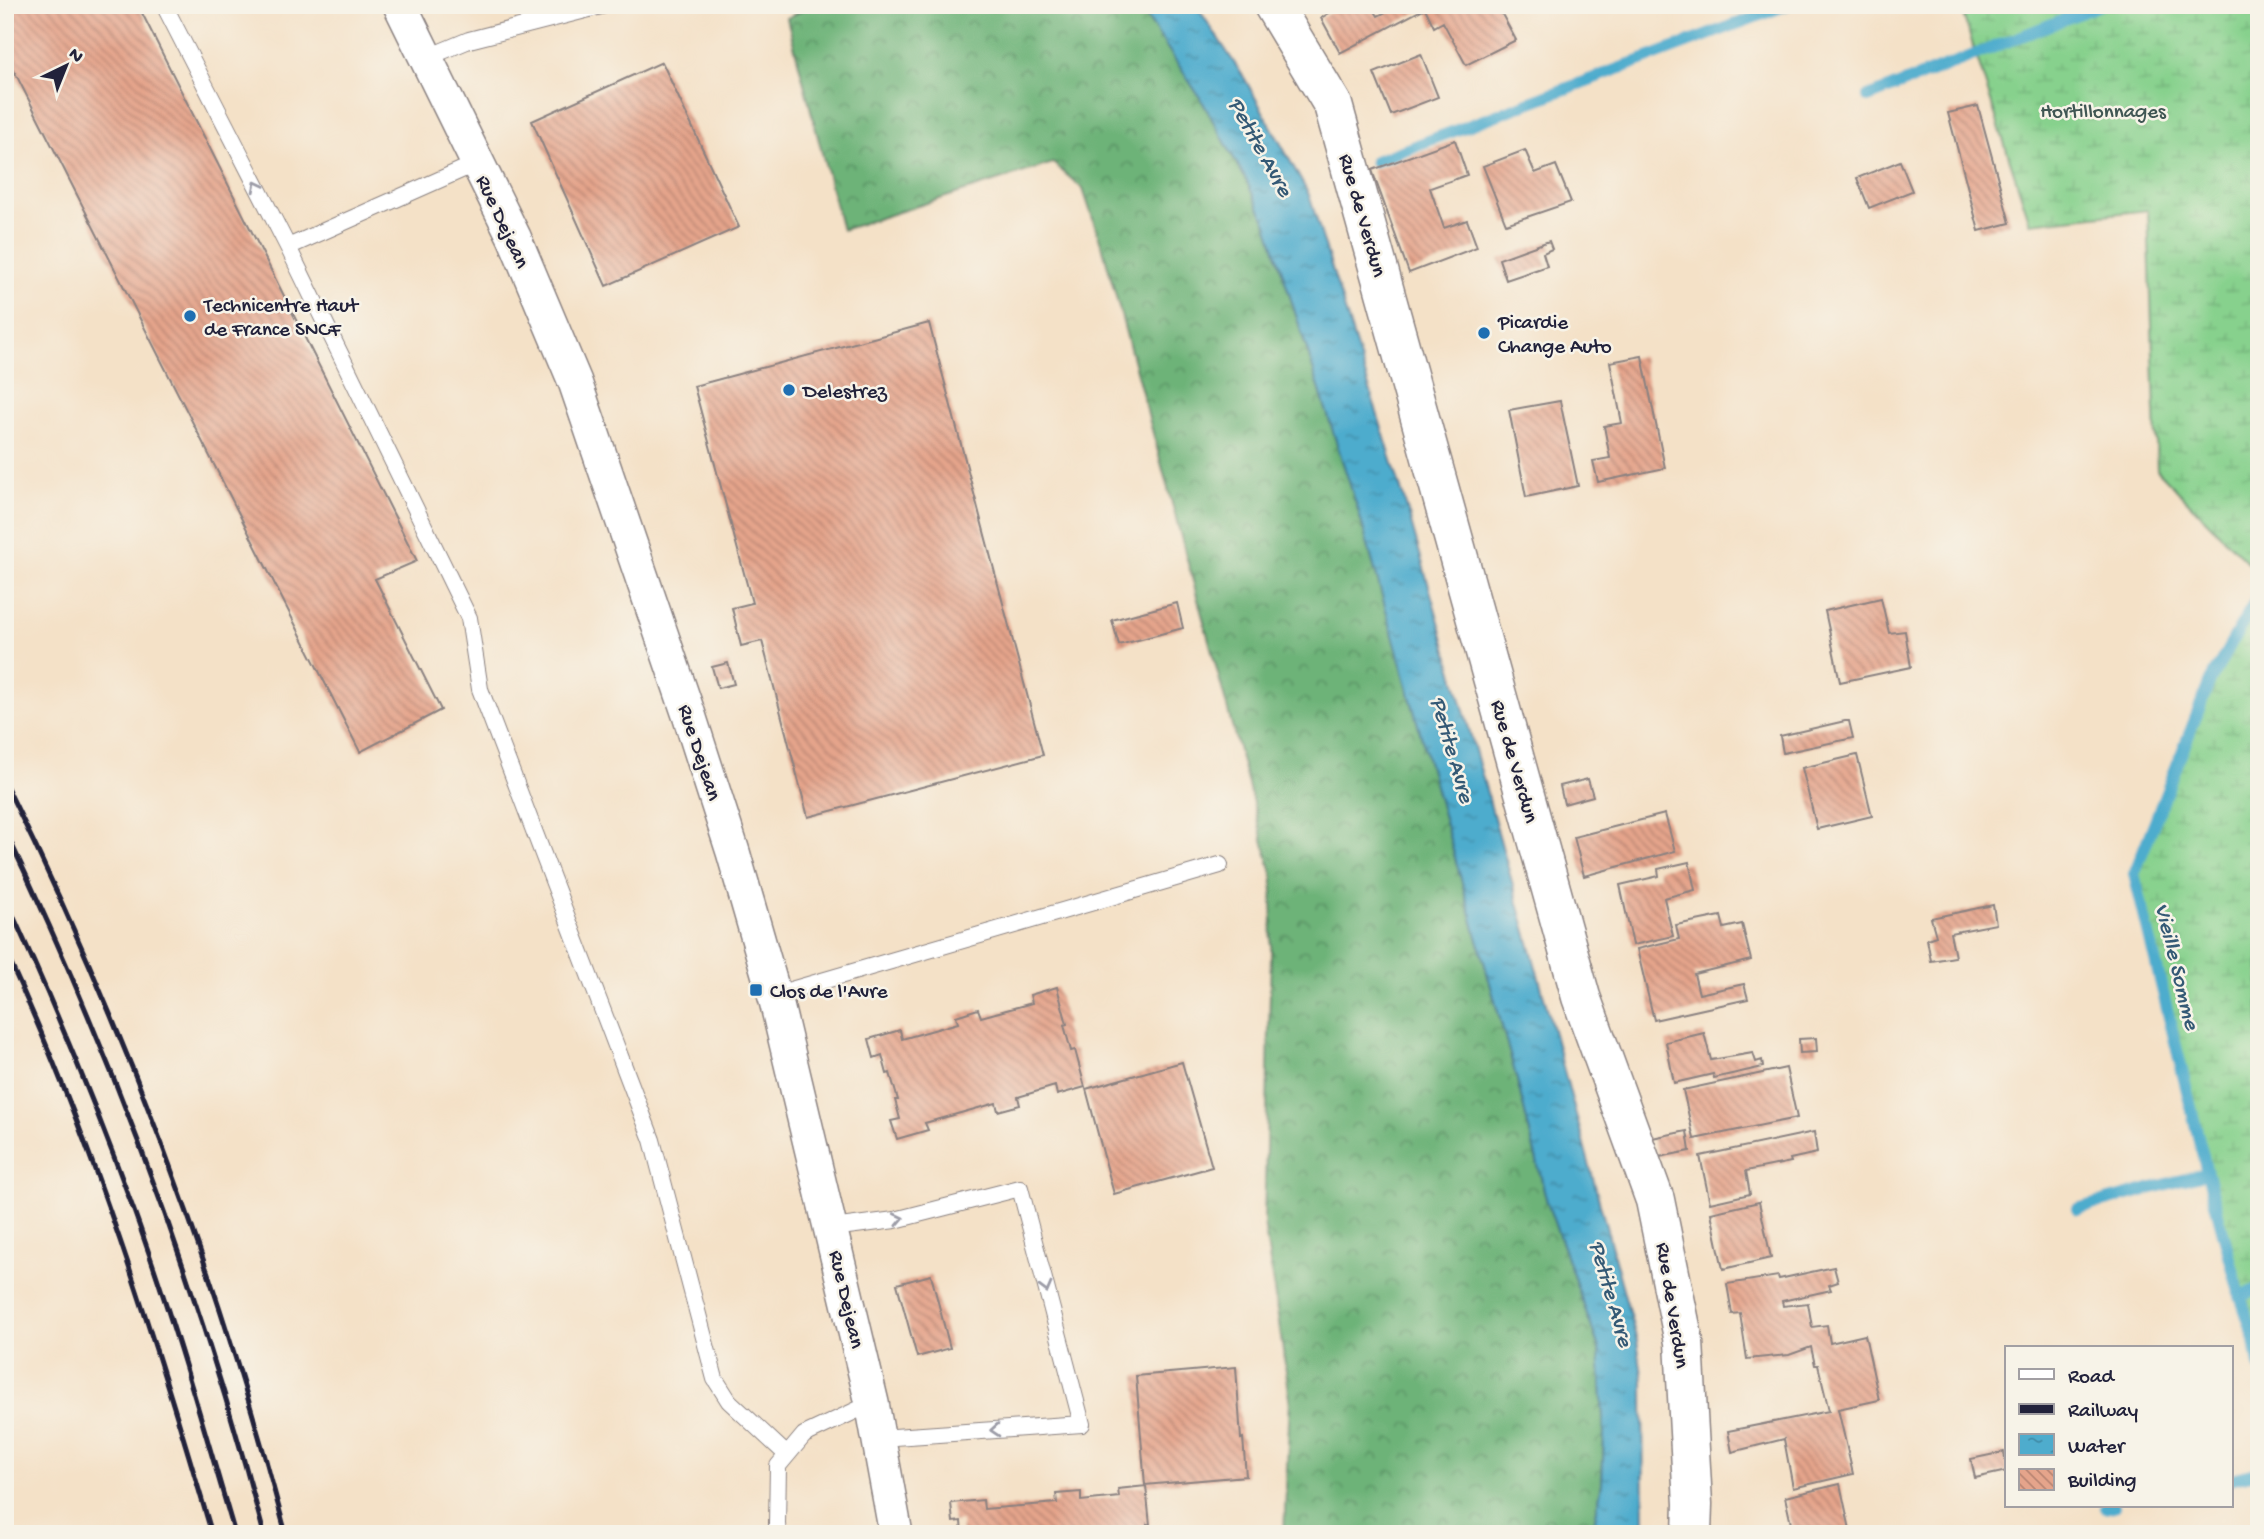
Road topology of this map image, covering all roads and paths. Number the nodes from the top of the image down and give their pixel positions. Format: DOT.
graph roads {
  1 [pos="164,5"];
  2 [pos="605,5"];
  3 [pos="1273,5"];
  4 [pos="402,7"];
  5 [pos="426,58"];
  6 [pos="478,163"];
  7 [pos="288,247"];
  8 [pos="1220,865"];
  9 [pos="774,995"];
  10 [pos="832,1228"];
  11 [pos="872,1403"];
  12 [pos="880,1438"];
  13 [pos="787,1455"];
  14 [pos="778,1534"];
  15 [pos="896,1534"];
  16 [pos="1692,1534"];
  7 -- 1 [label="lane, one-way"];
  2 -- 5 [label="lane"];
  3 -- 16 [label="street, Rue de Verdun"];
  4 -- 5 [label="street, Rue Dejean"];
  5 -- 6 [label="street, Rue Dejean"];
  6 -- 7 [label="lane"];
  6 -- 9 [label="street, Rue Dejean"];
  7 -- 13 [label="lane"];
  8 -- 9 [label="lane"];
  9 -- 10 [label="street, Rue Dejean"];
  10 -- 11 [label="street, Rue Dejean"];
  10 -- 12 [label="lane, one-way"];
  11 -- 12 [label="street, Rue Dejean"];
  11 -- 13 [label="lane"];
  12 -- 15 [label="street, Rue Dejean"];
  13 -- 14 [label="lane"];
}
